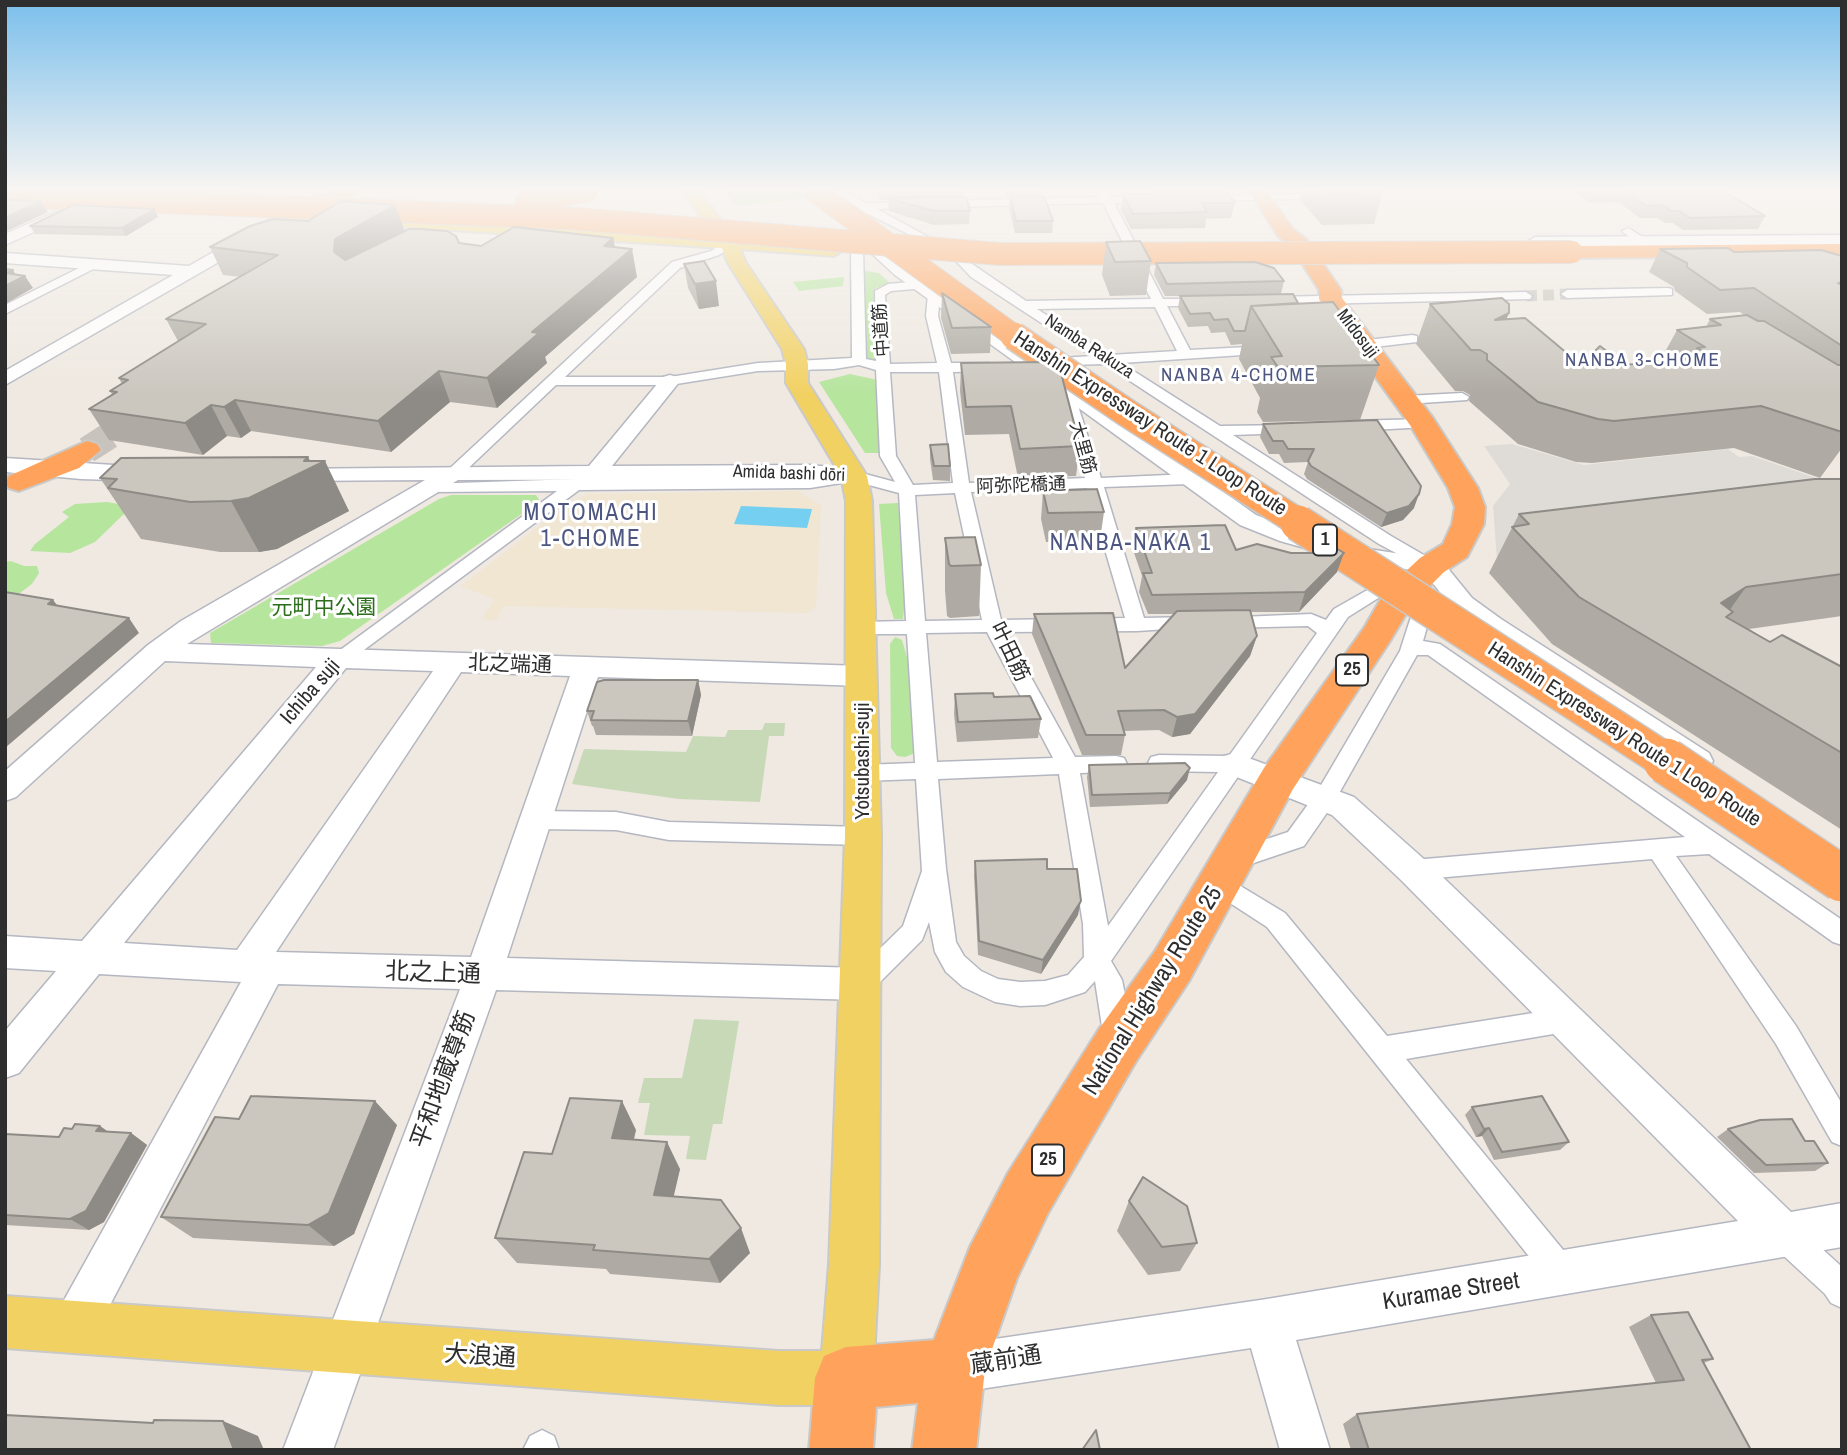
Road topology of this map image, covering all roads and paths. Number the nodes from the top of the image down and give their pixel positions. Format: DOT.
graph roads {
  1 [pos="19,259"];
  2 [pos="212,259"];
  3 [pos="231,259"];
  4 [pos="696,259"];
  5 [pos="735,259"];
  6 [pos="857,259"];
  7 [pos="870,259"];
  8 [pos="892,259"];
  9 [pos="900,259"];
  10 [pos="951,259"];
  11 [pos="986,259"];
  12 [pos="1007,259"];
  13 [pos="1099,259"];
  14 [pos="1137,259"];
  15 [pos="1310,259"];
  16 [pos="962,261"];
  17 [pos="97,264"];
  18 [pos="191,271"];
  19 [pos="928,289"];
  20 [pos="1668,292"];
  21 [pos="1567,294"];
  22 [pos="1526,296"];
  23 [pos="1331,299"];
  24 [pos="1256,301"];
  25 [pos="1215,302"];
  26 [pos="1160,303"];
  27 [pos="1026,305"];
  28 [pos="5,310"];
  29 [pos="1412,339"];
  30 [pos="1366,344"];
  31 [pos="1340,346"];
  32 [pos="1288,349"];
  33 [pos="1185,354"];
  34 [pos="1105,358"];
  35 [pos="859,361"];
  36 [pos="1027,361"];
  37 [pos="797,364"];
  38 [pos="945,367"];
  39 [pos="884,368"];
  40 [pos="5,379"];
  41 [pos="552,381"];
  42 [pos="670,381"];
  43 [pos="1066,390"];
  44 [pos="5,393"];
  45 [pos="1462,397"];
  46 [pos="1406,400"];
  47 [pos="1423,424"];
  48 [pos="1342,426"];
  49 [pos="1303,428"];
  50 [pos="1217,431"];
  51 [pos="87,450"];
  52 [pos="50,470"];
  53 [pos="10,476"];
  54 [pos="854,476"];
  55 [pos="585,479"];
  56 [pos="442,480"];
  57 [pos="1190,480"];
  58 [pos="273,481"];
  59 [pos="1092,484"];
  60 [pos="962,488"];
  61 [pos="908,490"];
  62 [pos="1432,565"];
  63 [pos="1137,625"];
  64 [pos="993,626"];
  65 [pos="862,628"];
  66 [pos="915,628"];
  67 [pos="1326,632"];
  68 [pos="1410,651"];
  69 [pos="158,652"];
  70 [pos="338,659"];
  71 [pos="453,663"];
  72 [pos="587,668"];
  73 [pos="862,676"];
  74 [pos="1235,764"];
  75 [pos="1068,765"];
  76 [pos="927,771"];
  77 [pos="863,773"];
  78 [pos="1278,779"];
  79 [pos="5,789"];
  80 [pos="1325,798"];
  81 [pos="535,820"];
  82 [pos="863,836"];
  83 [pos="1711,844"];
  84 [pos="1659,850"];
  85 [pos="1842,855"];
  86 [pos="934,869"];
  87 [pos="1413,870"];
  88 [pos="1226,871"];
  89 [pos="1842,879"];
  90 [pos="1842,934"];
  91 [pos="5,952"];
  92 [pos="89,957"];
  93 [pos="1097,961"];
  94 [pos="257,967"];
  95 [pos="483,976"];
  96 [pos="861,984"];
  97 [pos="1565,1020"];
  98 [pos="1117,1046"];
  99 [pos="1381,1051"];
  100 [pos="5,1060"];
  101 [pos="1842,1132"];
  102 [pos="1842,1225"];
  103 [pos="1782,1234"];
  104 [pos="1562,1273"];
  105 [pos="1842,1293"];
  106 [pos="5,1322"];
  107 [pos="1267,1322"];
  108 [pos="74,1327"];
  109 [pos="345,1348"];
  110 [pos="954,1369"];
  111 [pos="846,1378"];
  112 [pos="308,1450"];
  113 [pos="841,1450"];
  114 [pos="944,1450"];
  115 [pos="1305,1450"];
  1 -- 17 [label="street"];
  2 -- 18 [label="street"];
  3 -- 44 [label="street"];
  4 -- 41 [label="street"];
  5 -- 37 [label="main road, Yotsubashi-suji"];
  6 -- 35 [label="street, 中道筋"];
  7 -- 36 [label="highway, bridge"];
  8 -- 19 [label="street"];
  9 -- 36 [label="highway, Hanshin Expressway Route 1 Loop Route / 1, bridge"];
  10 -- 16 [label="main road"];
  11 -- 13 [label="highway, bridge"];
  12 -- 16 [label="main road"];
  14 -- 26 [label="street"];
  15 -- 23 [label="highway, Midosuji / 25"];
  16 -- 27 [label="street, Namba Rakuza"];
  17 -- 18 [label="street"];
  17 -- 28 [label="street"];
  18 -- 40 [label="street"];
  19 -- 36 [label="street"];
  19 -- 38 [label="street, 叶田筋"];
  19 -- 39 [label="street, 中道筋"];
  20 -- 21 [label="street"];
  22 -- 23 [label="street"];
  23 -- 24 [label="street"];
  23 -- 30 [label="highway, Midosuji / 25"];
  25 -- 26 [label="street"];
  26 -- 27 [label="street"];
  26 -- 33 [label="street"];
  27 -- 34 [label="street, Namba Rakuza"];
  29 -- 30 [label="street"];
  30 -- 31 [label="street"];
  30 -- 46 [label="highway, Midosuji / 25"];
  32 -- 33 [label="street"];
  33 -- 34 [label="street"];
  34 -- 36 [label="street"];
  34 -- 50 [label="street, Namba Rakuza"];
  35 -- 37 [label="street"];
  35 -- 39 [label="street"];
  36 -- 38 [label="street"];
  36 -- 43 [label="street"];
  36 -- 89 [label="highway, Hanshin Expressway Route 1 Loop Route / 1, bridge"];
  37 -- 42 [label="street"];
  37 -- 54 [label="main road, Yotsubashi-suji"];
  38 -- 39 [label="street"];
  38 -- 60 [label="street, 叶田筋"];
  39 -- 61 [label="street"];
  41 -- 42 [label="street"];
  41 -- 56 [label="street"];
  42 -- 55 [label="street, Ichiba suji"];
  43 -- 57 [label="street"];
  43 -- 59 [label="street, 大里筋"];
  45 -- 46 [label="street"];
  46 -- 47 [label="highway, Midosuji / 25"];
  47 -- 48 [label="street"];
  47 -- 62 [label="highway, Midosuji / 25"];
  49 -- 50 [label="street"];
  50 -- 62 [label="street, Namba Rakuza"];
  51 -- 52 [label="highway"];
  52 -- 53 [label="highway"];
  52 -- 53 [label="street"];
  54 -- 55 [label="street, Amida bashi dōri"];
  54 -- 61 [label="street, 阿弥陀橋通"];
  54 -- 65 [label="main road, Yotsubashi-suji"];
  55 -- 56 [label="street, Amida bashi dōri"];
  55 -- 70 [label="street, Ichiba suji"];
  56 -- 58 [label="street, Amida bashi dōri"];
  56 -- 69 [label="street"];
  57 -- 59 [label="street, 阿弥陀橋通"];
  57 -- 62 [label="street"];
  59 -- 60 [label="street, 阿弥陀橋通"];
  59 -- 63 [label="street, 大里筋"];
  60 -- 61 [label="street, 阿弥陀橋通"];
  60 -- 64 [label="street, 叶田筋"];
  61 -- 66 [label="street"];
  62 -- 67 [label="street"];
  62 -- 68 [label="street"];
  62 -- 78 [label="highway, National Highway Route 25 / 25"];
  62 -- 85 [label="street"];
  63 -- 64 [label="street"];
  63 -- 67 [label="street"];
  64 -- 66 [label="street"];
  64 -- 75 [label="street, 叶田筋"];
  65 -- 66 [label="street"];
  65 -- 73 [label="main road, Yotsubashi-suji"];
  66 -- 76 [label="street"];
  67 -- 74 [label="street"];
  68 -- 80 [label="street"];
  68 -- 83 [label="street"];
  69 -- 70 [label="street, 北之端通"];
  69 -- 79 [label="street"];
  70 -- 71 [label="street, 北之端通"];
  70 -- 92 [label="street, Ichiba suji"];
  71 -- 72 [label="street, 北之端通"];
  71 -- 94 [label="street"];
  72 -- 73 [label="street, 北之端通"];
  72 -- 81 [label="street, 平和地蔵尊筋"];
  73 -- 77 [label="main road, Yotsubashi-suji"];
  74 -- 75 [label="street"];
  74 -- 78 [label="street"];
  74 -- 93 [label="street"];
  75 -- 76 [label="street"];
  75 -- 93 [label="street, 叶田筋"];
  76 -- 77 [label="street"];
  76 -- 86 [label="street"];
  77 -- 82 [label="main road, Yotsubashi-suji"];
  78 -- 80 [label="street"];
  78 -- 88 [label="highway, National Highway Route 25 / 25"];
  80 -- 87 [label="street"];
  80 -- 88 [label="street"];
  81 -- 82 [label="street"];
  81 -- 95 [label="street, 平和地蔵尊筋"];
  82 -- 96 [label="main road, Yotsubashi-suji"];
  83 -- 84 [label="street"];
  83 -- 90 [label="street"];
  84 -- 87 [label="street"];
  84 -- 101 [label="street"];
  86 -- 93 [label="street"];
  86 -- 96 [label="street"];
  87 -- 97 [label="street"];
  88 -- 98 [label="highway, National Highway Route 25 / 25"];
  88 -- 99 [label="street"];
  91 -- 92 [label="street, 北之上通"];
  92 -- 94 [label="street, 北之上通"];
  92 -- 100 [label="street, Ichiba suji"];
  93 -- 98 [label="street"];
  94 -- 95 [label="street, 北之上通"];
  94 -- 108 [label="street"];
  95 -- 96 [label="street, 北之上通"];
  95 -- 109 [label="street, 平和地蔵尊筋"];
  96 -- 111 [label="main road, Yotsubashi-suji"];
  97 -- 99 [label="street"];
  97 -- 103 [label="street"];
  98 -- 110 [label="highway, National Highway Route 25 / 25"];
  99 -- 104 [label="street"];
  102 -- 103 [label="street, Kuramae Street"];
  103 -- 104 [label="street, Kuramae Street"];
  103 -- 105 [label="street"];
  104 -- 107 [label="street, Kuramae Street"];
  106 -- 108 [label="main road, 大浪通"];
  107 -- 110 [label="street, 蔵前通"];
  107 -- 115 [label="street"];
  108 -- 109 [label="main road, 大浪通"];
  109 -- 111 [label="main road, 大浪通"];
  109 -- 112 [label="street, 平和地蔵尊筋"];
  110 -- 111 [label="highway, 大浪通"];
  110 -- 114 [label="highway, National Highway Route 25 / 25"];
  111 -- 113 [label="highway"];
}
